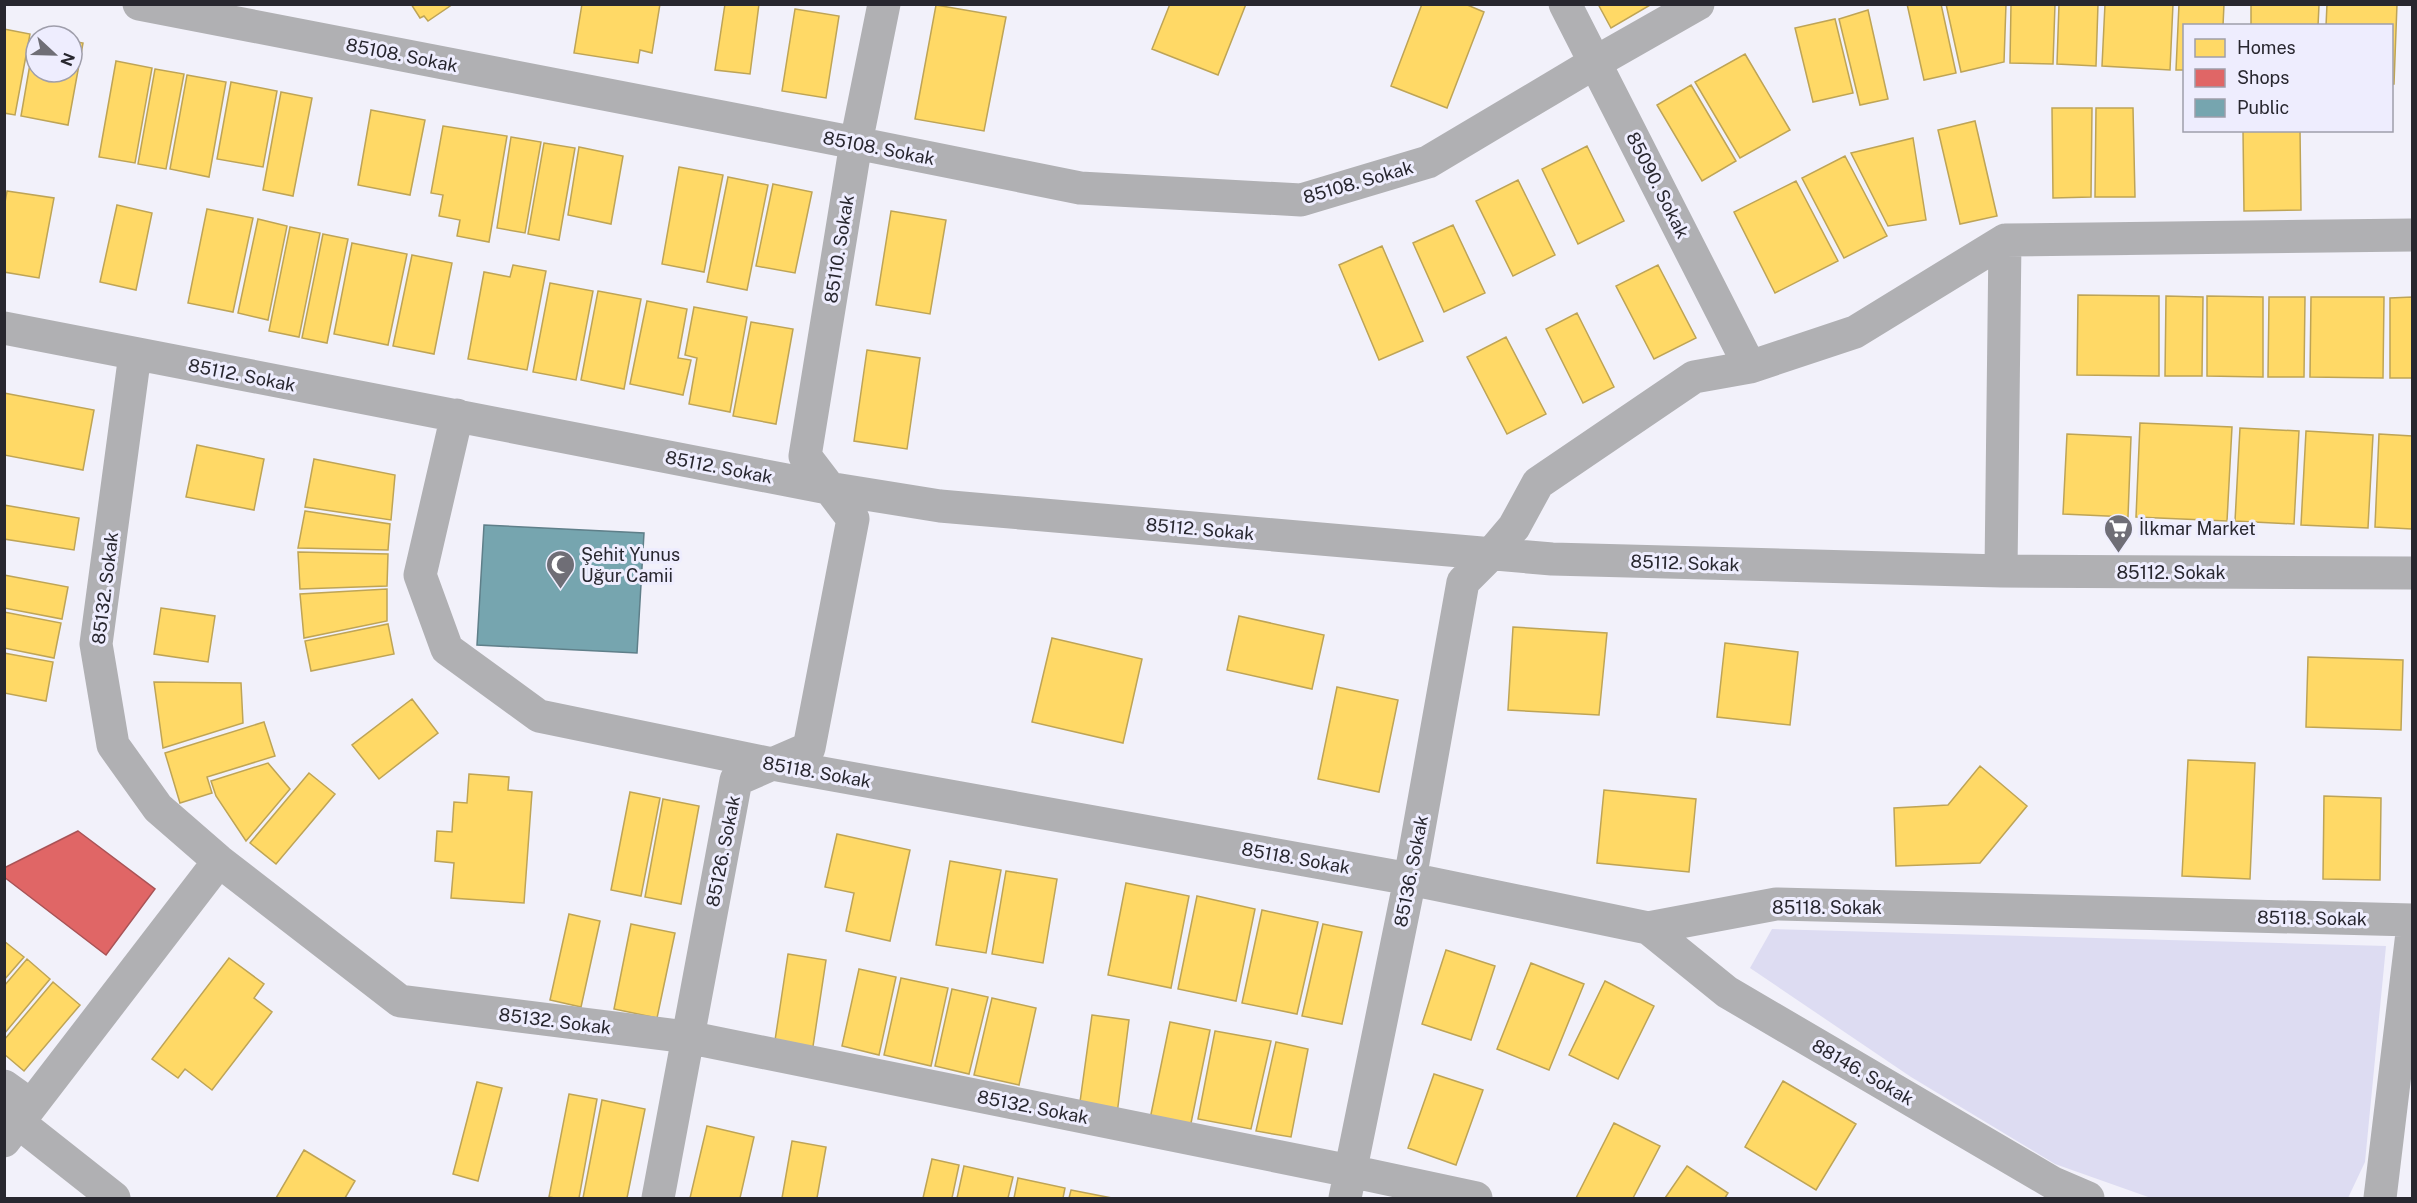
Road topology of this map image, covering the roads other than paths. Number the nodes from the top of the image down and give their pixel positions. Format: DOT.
graph roads {
  1 [pos="139,4"];
  2 [pos="884,4"];
  3 [pos="1565,4"];
  4 [pos="1698,4"];
  5 [pos="1596,62"];
  6 [pos="856,143"];
  7 [pos="2412,235"];
  8 [pos="2005,240"];
  9 [pos="4,328"];
  10 [pos="135,354"];
  11 [pos="1750,367"];
  12 [pos="457,416"];
  13 [pos="828,488"];
  14 [pos="1492,553"];
  15 [pos="2001,571"];
  16 [pos="2412,573"];
  17 [pos="772,764"];
  18 [pos="219,861"];
  19 [pos="1410,879"];
  20 [pos="2412,920"];
  21 [pos="1648,928"];
  22 [pos="2412,933"];
  23 [pos="687,1037"];
  24 [pos="4,1086"];
  25 [pos="12,1132"];
  26 [pos="1348,1185"];
  27 [pos="2048,1191"];
  28 [pos="114,1198"];
  29 [pos="658,1198"];
  30 [pos="1476,1198"];
  31 [pos="2088,1198"];
  32 [pos="2380,1198"];
  1 -- 6 [label="street, 85108. Sokak"];
  2 -- 6 [label="street, 85110. Sokak"];
  3 -- 5 [label="street, 85090. Sokak"];
  4 -- 5 [label="street, 85108. Sokak"];
  5 -- 6 [label="street, 85108. Sokak"];
  5 -- 11 [label="street, 85090. Sokak"];
  6 -- 13 [label="street, 85110. Sokak"];
  7 -- 8 [label="street"];
  8 -- 11 [label="street, 85136. Sokak"];
  8 -- 15 [label="street"];
  9 -- 10 [label="street, 85112. Sokak"];
  10 -- 12 [label="street, 85112. Sokak"];
  10 -- 18 [label="street, 85132. Sokak"];
  11 -- 14 [label="street, 85136. Sokak"];
  12 -- 13 [label="street, 85112. Sokak"];
  12 -- 17 [label="street, 85118. Sokak"];
  13 -- 14 [label="street, 85112. Sokak"];
  13 -- 17 [label="street, 85126. Sokak"];
  14 -- 15 [label="street, 85112. Sokak"];
  14 -- 19 [label="street, 85136. Sokak"];
  15 -- 16 [label="street, 85112. Sokak"];
  17 -- 19 [label="street, 85118. Sokak"];
  17 -- 23 [label="street, 85126. Sokak"];
  18 -- 23 [label="street, 85132. Sokak"];
  18 -- 25 [label="street"];
  19 -- 21 [label="street, 85118. Sokak"];
  19 -- 26 [label="street, 85136. Sokak"];
  20 -- 21 [label="street, 85118. Sokak"];
  21 -- 27 [label="street, 88146. Sokak"];
  22 -- 32 [label="street"];
  23 -- 26 [label="street, 85132. Sokak"];
  23 -- 29 [label="street, 85126. Sokak"];
  24 -- 25 [label="street"];
  25 -- 28 [label="street"];
  26 -- 30 [label="street, 85132. Sokak"];
  27 -- 31 [label="street, 88146. Sokak"];
}
